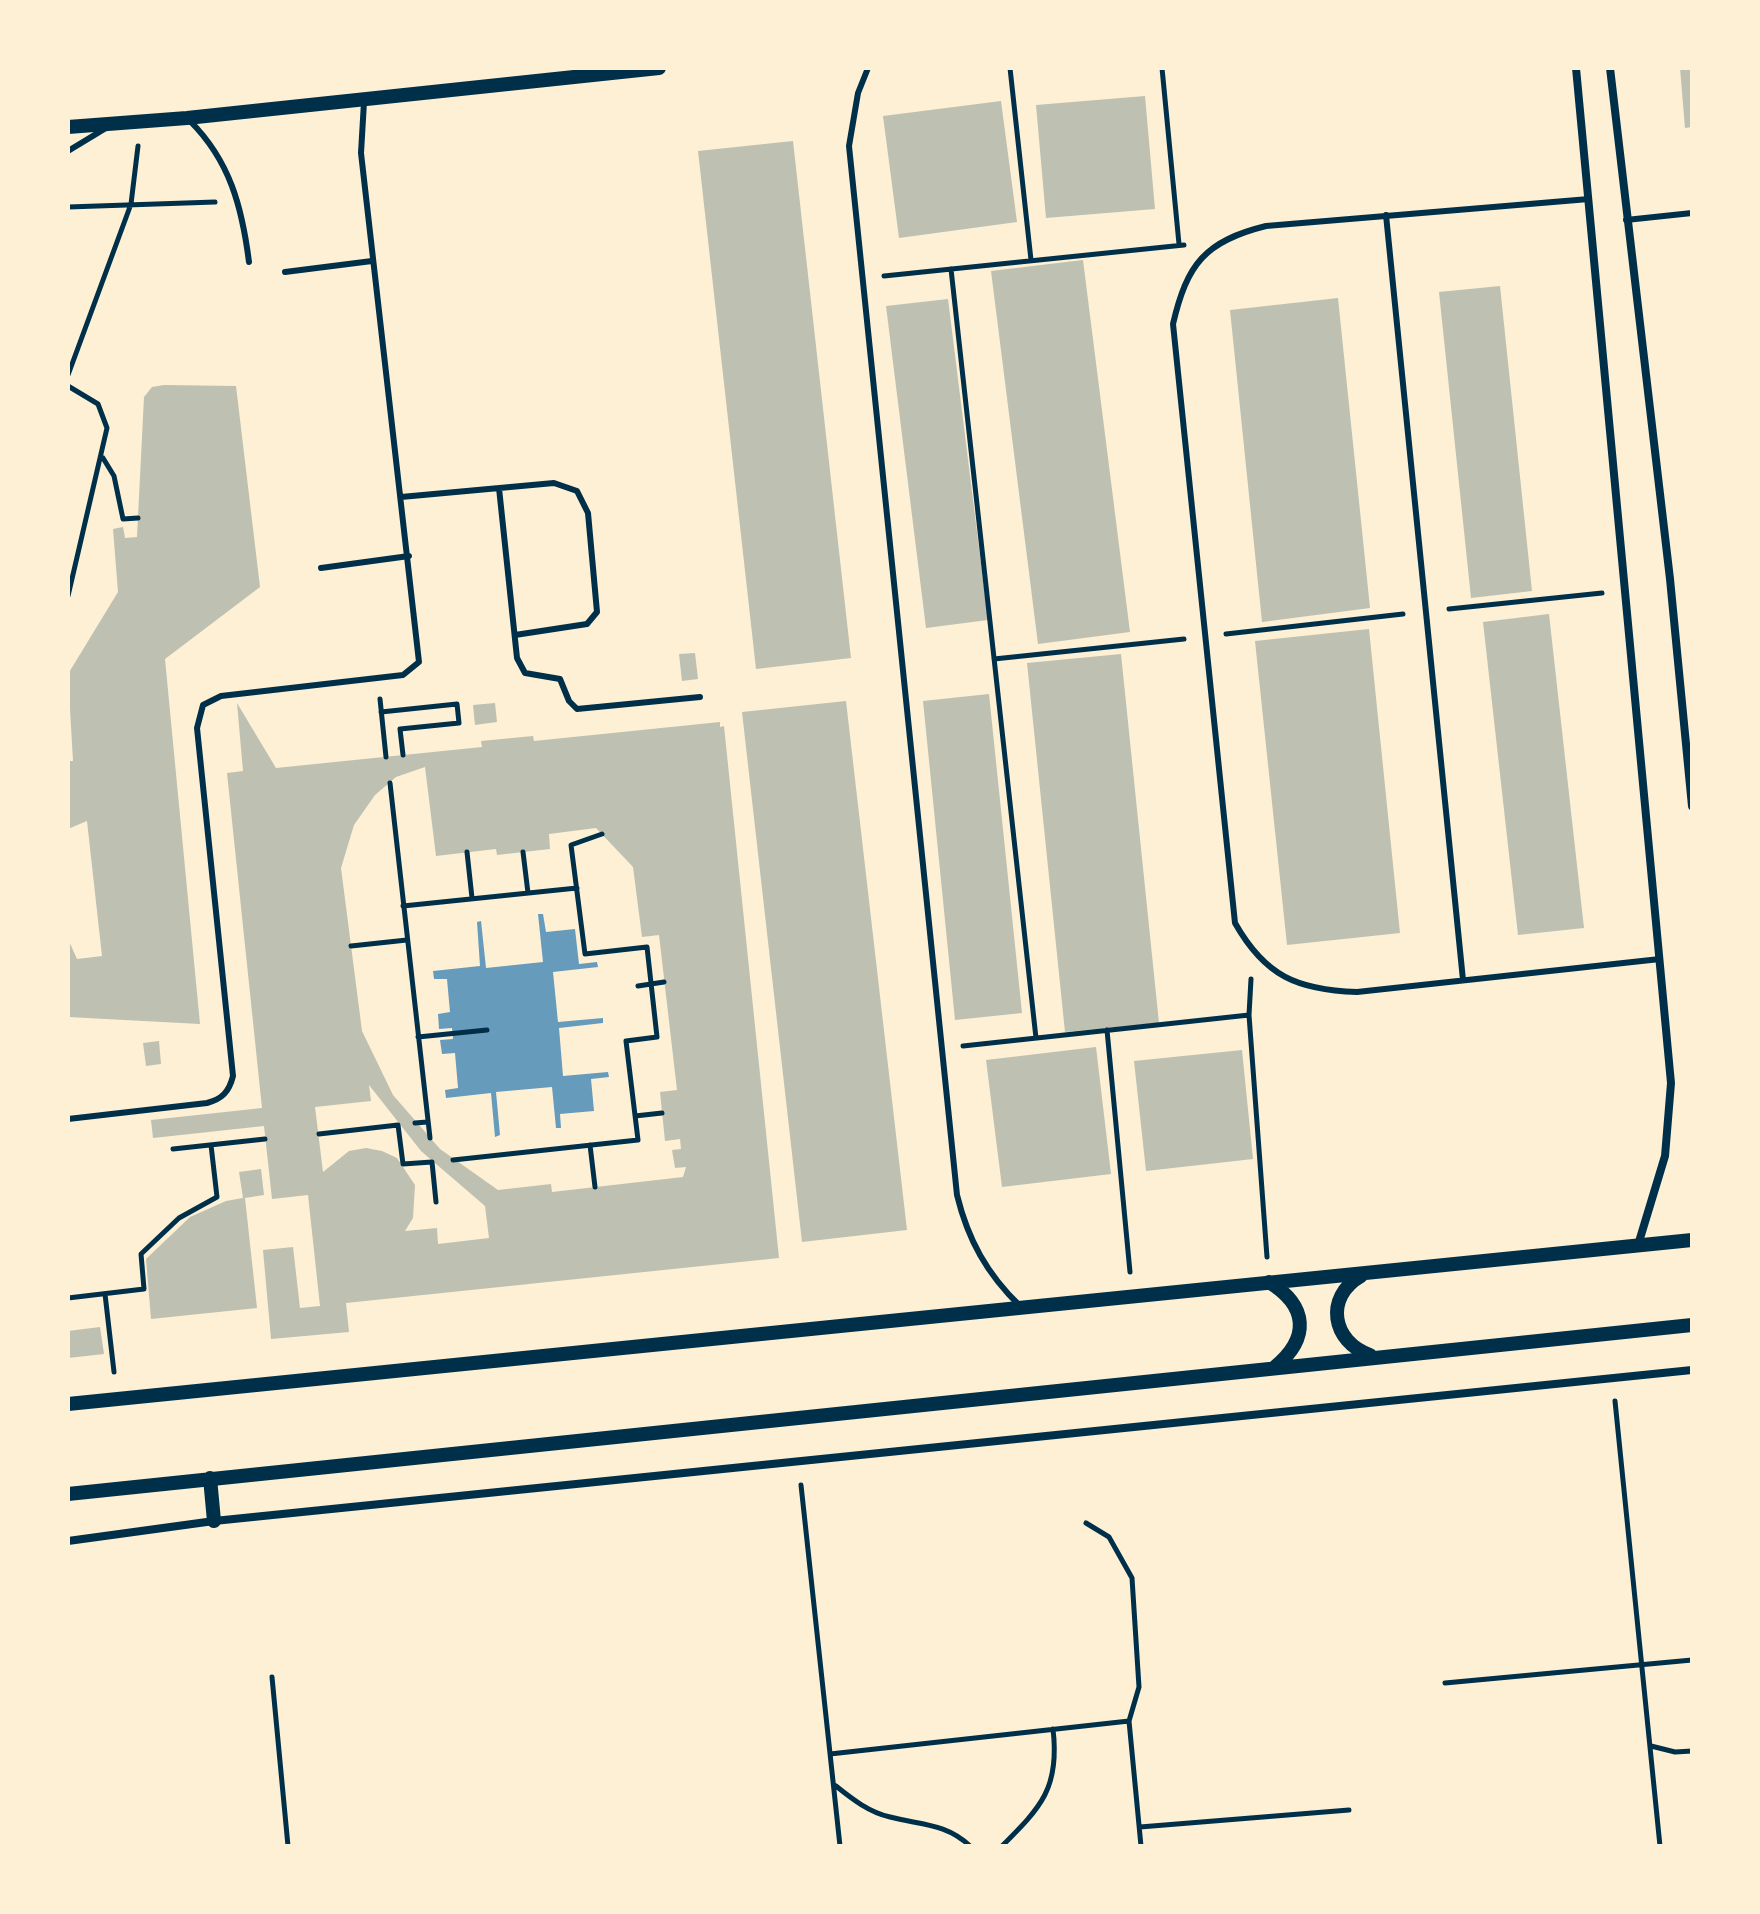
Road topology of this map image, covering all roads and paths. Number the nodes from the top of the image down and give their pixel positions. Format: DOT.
graph roads {
  1 [pos="659,68"];
  2 [pos="868,68"];
  3 [pos="1010,68"];
  4 [pos="1162,68"];
  5 [pos="1576,68"];
  6 [pos="1610,68"];
  7 [pos="365,100"];
  8 [pos="187,118"];
  9 [pos="139,121"];
  10 [pos="114,123"];
  11 [pos="68,127"];
  12 [pos="68,151"];
  13 [pos="1589,199"];
  14 [pos="239,201"];
  15 [pos="131,204"];
  16 [pos="68,207"];
  17 [pos="1692,213"];
  18 [pos="1386,215"];
  19 [pos="1626,220"];
  20 [pos="1179,244"];
  21 [pos="1205,252"];
  22 [pos="1031,260"];
  23 [pos="372,261"];
  24 [pos="249,262"];
  25 [pos="951,269"];
  26 [pos="285,272"];
  27 [pos="863,278"];
  28 [pos="68,375"];
  29 [pos="68,386"];
  30 [pos="102,457"];
  31 [pos="499,488"];
  32 [pos="401,497"];
  33 [pos="138,518"];
  34 [pos="409,556"];
  35 [pos="321,568"];
  36 [pos="1623,591"];
  37 [pos="68,596"];
  38 [pos="1426,612"];
  39 [pos="515,635"];
  40 [pos="1206,636"];
  41 [pos="994,659"];
  42 [pos="700,697"];
  43 [pos="403,755"];
  44 [pos="386,757"];
  45 [pos="390,783"];
  46 [pos="1692,806"];
  47 [pos="602,834"];
  48 [pos="467,852"];
  49 [pos="523,852"];
  50 [pos="577,888"];
  51 [pos="528,893"];
  52 [pos="472,898"];
  53 [pos="403,906"];
  54 [pos="407,940"];
  55 [pos="351,946"];
  56 [pos="1253,954"];
  57 [pos="1660,959"];
  58 [pos="1463,980"];
  59 [pos="664,982"];
  60 [pos="652,984"];
  61 [pos="638,986"];
  62 [pos="1249,1015"];
  63 [pos="487,1030"];
  64 [pos="1107,1030"];
  65 [pos="418,1037"];
  66 [pos="1036,1038"];
  67 [pos="942,1049"];
  68 [pos="662,1113"];
  69 [pos="635,1116"];
  70 [pos="68,1119"];
  71 [pos="427,1122"];
  72 [pos="415,1123"];
  73 [pos="319,1134"];
  74 [pos="430,1138"];
  75 [pos="265,1139"];
  76 [pos="211,1145"];
  77 [pos="590,1145"];
  78 [pos="173,1149"];
  79 [pos="453,1160"];
  80 [pos="595,1187"];
  81 [pos="436,1202"];
  82 [pos="1692,1240"];
  83 [pos="1638,1245"];
  84 [pos="1368,1272"];
  85 [pos="1269,1282"];
  86 [pos="105,1294"];
  87 [pos="1132,1296"];
  88 [pos="68,1298"];
  89 [pos="1023,1308"];
  90 [pos="1692,1325"];
  91 [pos="112,1349"];
  92 [pos="1377,1357"];
  93 [pos="1275,1368"];
  94 [pos="1692,1370"];
  95 [pos="1613,1378"];
  96 [pos="68,1404"];
  97 [pos="799,1461"];
  98 [pos="210,1478"];
  99 [pos="68,1494"];
  100 [pos="214,1521"];
  101 [pos="1086,1523"];
  102 [pos="68,1541"];
  103 [pos="1692,1660"];
  104 [pos="1642,1665"];
  105 [pos="272,1677"];
  106 [pos="1445,1683"];
  107 [pos="1129,1721"];
  108 [pos="1053,1729"];
  109 [pos="1651,1746"];
  110 [pos="1692,1751"];
  111 [pos="830,1754"];
  112 [pos="835,1786"];
  113 [pos="1349,1810"];
  114 [pos="1140,1827"];
  115 [pos="288,1846"];
  116 [pos="840,1846"];
  117 [pos="970,1846"];
  118 [pos="1002,1846"];
  119 [pos="1141,1846"];
  120 [pos="1660,1846"];
  1 -- 7 [label="street"];
  2 -- 27 [label="lane"];
  3 -- 22 [label="path"];
  4 -- 20 [label="path"];
  5 -- 13 [label="street"];
  6 -- 19 [label="street"];
  7 -- 8 [label="street"];
  7 -- 23 [label="lane"];
  8 -- 9 [label="street"];
  8 -- 14 [label="lane"];
  9 -- 10 [label="street"];
  9 -- 15 [label="path"];
  10 -- 11 [label="street"];
  10 -- 12 [label="lane"];
  13 -- 18 [label="lane"];
  13 -- 36 [label="street"];
  14 -- 15 [label="path"];
  14 -- 24 [label="lane"];
  15 -- 16 [label="path"];
  15 -- 28 [label="path"];
  17 -- 19 [label="lane"];
  18 -- 21 [label="lane"];
  18 -- 38 [label="lane"];
  19 -- 46 [label="street"];
  20 -- 21 [label="path"];
  20 -- 22 [label="path"];
  21 -- 40 [label="lane"];
  22 -- 25 [label="path"];
  23 -- 26 [label="lane"];
  23 -- 32 [label="lane"];
  25 -- 27 [label="path"];
  25 -- 41 [label="path"];
  27 -- 67 [label="lane"];
  29 -- 30 [label="path"];
  30 -- 33 [label="path"];
  30 -- 37 [label="path"];
  31 -- 32 [label="lane"];
  31 -- 39 [label="lane"];
  31 -- 39 [label="lane"];
  32 -- 34 [label="lane"];
  34 -- 35 [label="lane"];
  34 -- 70 [label="lane"];
  36 -- 38 [label="path"];
  36 -- 57 [label="street"];
  38 -- 40 [label="path"];
  38 -- 58 [label="lane"];
  39 -- 42 [label="lane"];
  40 -- 41 [label="path"];
  40 -- 56 [label="lane"];
  41 -- 66 [label="path"];
  43 -- 44 [label="path"];
  45 -- 53 [label="path"];
  47 -- 50 [label="path"];
  48 -- 52 [label="path"];
  49 -- 51 [label="path"];
  50 -- 51 [label="path"];
  50 -- 60 [label="path"];
  51 -- 52 [label="path"];
  52 -- 53 [label="path"];
  53 -- 54 [label="path"];
  54 -- 55 [label="path"];
  54 -- 65 [label="path"];
  56 -- 58 [label="lane"];
  56 -- 62 [label="path"];
  57 -- 58 [label="lane"];
  57 -- 83 [label="street"];
  59 -- 60 [label="path"];
  60 -- 61 [label="path"];
  60 -- 69 [label="path"];
  62 -- 64 [label="path"];
  62 -- 85 [label="path"];
  63 -- 65 [label="path"];
  64 -- 66 [label="path"];
  64 -- 87 [label="path"];
  65 -- 71 [label="path"];
  66 -- 67 [label="path"];
  67 -- 89 [label="lane"];
  68 -- 69 [label="path"];
  69 -- 77 [label="path"];
  71 -- 72 [label="path"];
  71 -- 74 [label="path"];
  73 -- 81 [label="path"];
  75 -- 76 [label="path"];
  76 -- 78 [label="path"];
  76 -- 86 [label="path"];
  77 -- 79 [label="path"];
  77 -- 80 [label="path"];
  82 -- 83 [label="street"];
  83 -- 84 [label="street"];
  84 -- 85 [label="street"];
  84 -- 92 [label="street"];
  85 -- 87 [label="street"];
  85 -- 93 [label="street"];
  86 -- 88 [label="path"];
  86 -- 91 [label="path"];
  87 -- 89 [label="street"];
  89 -- 96 [label="street"];
  90 -- 92 [label="street"];
  92 -- 93 [label="street"];
  93 -- 98 [label="street"];
  94 -- 95 [label="street"];
  95 -- 97 [label="street"];
  95 -- 104 [label="path"];
  97 -- 100 [label="street"];
  97 -- 111 [label="path"];
  98 -- 99 [label="street"];
  98 -- 100 [label="street"];
  100 -- 102 [label="street"];
  101 -- 107 [label="path"];
  103 -- 104 [label="path"];
  104 -- 106 [label="path"];
  104 -- 109 [label="path"];
  105 -- 115 [label="path"];
  107 -- 108 [label="path"];
  107 -- 114 [label="path"];
  108 -- 111 [label="path"];
  108 -- 118 [label="path"];
  109 -- 110 [label="path"];
  109 -- 120 [label="path"];
  111 -- 112 [label="path"];
  112 -- 116 [label="path"];
  112 -- 117 [label="path"];
  113 -- 114 [label="path"];
  114 -- 119 [label="path"];
}
